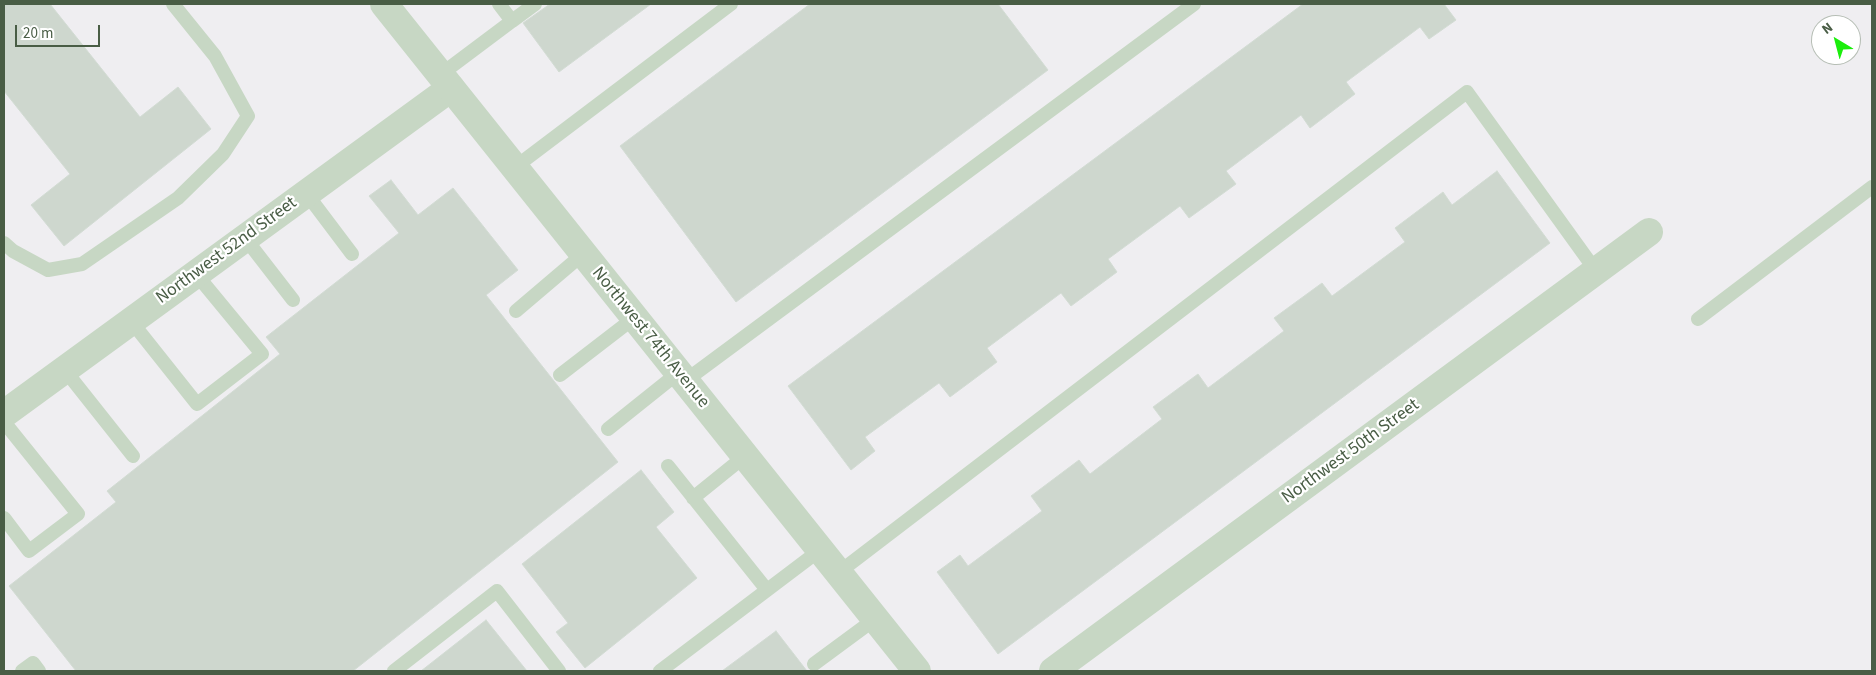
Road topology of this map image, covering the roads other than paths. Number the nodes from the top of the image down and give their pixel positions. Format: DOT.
graph roads {
  1 [pos="173,4"];
  2 [pos="384,4"];
  3 [pos="499,4"];
  4 [pos="535,4"];
  5 [pos="732,4"];
  6 [pos="1194,4"];
  7 [pos="512,21"];
  8 [pos="445,82"];
  9 [pos="514,168"];
  10 [pos="1872,187"];
  11 [pos="306,194"];
  12 [pos="1649,232"];
  13 [pos="245,238"];
  14 [pos="4,243"];
  15 [pos="352,254"];
  16 [pos="583,254"];
  17 [pos="1596,271"];
  18 [pos="196,274"];
  19 [pos="293,300"];
  20 [pos="516,312"];
  21 [pos="634,318"];
  22 [pos="1698,319"];
  23 [pos="131,321"];
  24 [pos="64,370"];
  25 [pos="560,375"];
  26 [pos="681,377"];
  27 [pos="4,414"];
  28 [pos="4,422"];
  29 [pos="608,429"];
  30 [pos="133,456"];
  31 [pos="745,456"];
  32 [pos="668,466"];
  33 [pos="693,498"];
  34 [pos="4,518"];
  35 [pos="820,550"];
  36 [pos="838,572"];
  37 [pos="767,590"];
  38 [pos="875,619"];
  39 [pos="814,664"];
  40 [pos="22,671"];
  41 [pos="39,671"];
  42 [pos="394,671"];
  43 [pos="559,671"];
  44 [pos="660,671"];
  45 [pos="917,671"];
  46 [pos="1053,671"];
  1 -- 14 [label="lane"];
  2 -- 8 [label="street, Northwest 74th Avenue"];
  3 -- 7 [label="lane"];
  4 -- 7 [label="lane"];
  5 -- 9 [label="lane"];
  6 -- 26 [label="lane"];
  7 -- 8 [label="lane"];
  8 -- 9 [label="street, Northwest 74th Avenue"];
  8 -- 11 [label="street, Northwest 52nd Street"];
  9 -- 16 [label="street, Northwest 74th Avenue"];
  10 -- 22 [label="lane"];
  11 -- 13 [label="street, Northwest 52nd Street"];
  11 -- 15 [label="lane"];
  12 -- 17 [label="street, Northwest 50th Street"];
  13 -- 18 [label="street, Northwest 52nd Street"];
  13 -- 19 [label="lane"];
  16 -- 20 [label="lane"];
  16 -- 21 [label="street, Northwest 74th Avenue"];
  17 -- 36 [label="lane"];
  17 -- 46 [label="street, Northwest 50th Street"];
  18 -- 23 [label="street, Northwest 52nd Street"];
  18 -- 23 [label="lane"];
  21 -- 25 [label="lane"];
  21 -- 26 [label="street, Northwest 74th Avenue"];
  23 -- 24 [label="street, Northwest 52nd Street"];
  24 -- 27 [label="street, Northwest 52nd Street"];
  24 -- 30 [label="lane"];
  26 -- 29 [label="lane"];
  26 -- 31 [label="street, Northwest 74th Avenue"];
  28 -- 34 [label="lane"];
  31 -- 33 [label="lane"];
  31 -- 35 [label="street, Northwest 74th Avenue"];
  32 -- 33 [label="lane"];
  33 -- 37 [label="lane"];
  35 -- 36 [label="street, Northwest 74th Avenue"];
  35 -- 37 [label="lane"];
  36 -- 38 [label="street, Northwest 74th Avenue"];
  37 -- 44 [label="lane"];
  38 -- 39 [label="lane"];
  38 -- 45 [label="street, Northwest 74th Avenue"];
  40 -- 41 [label="lane"];
  42 -- 43 [label="lane"];
}
